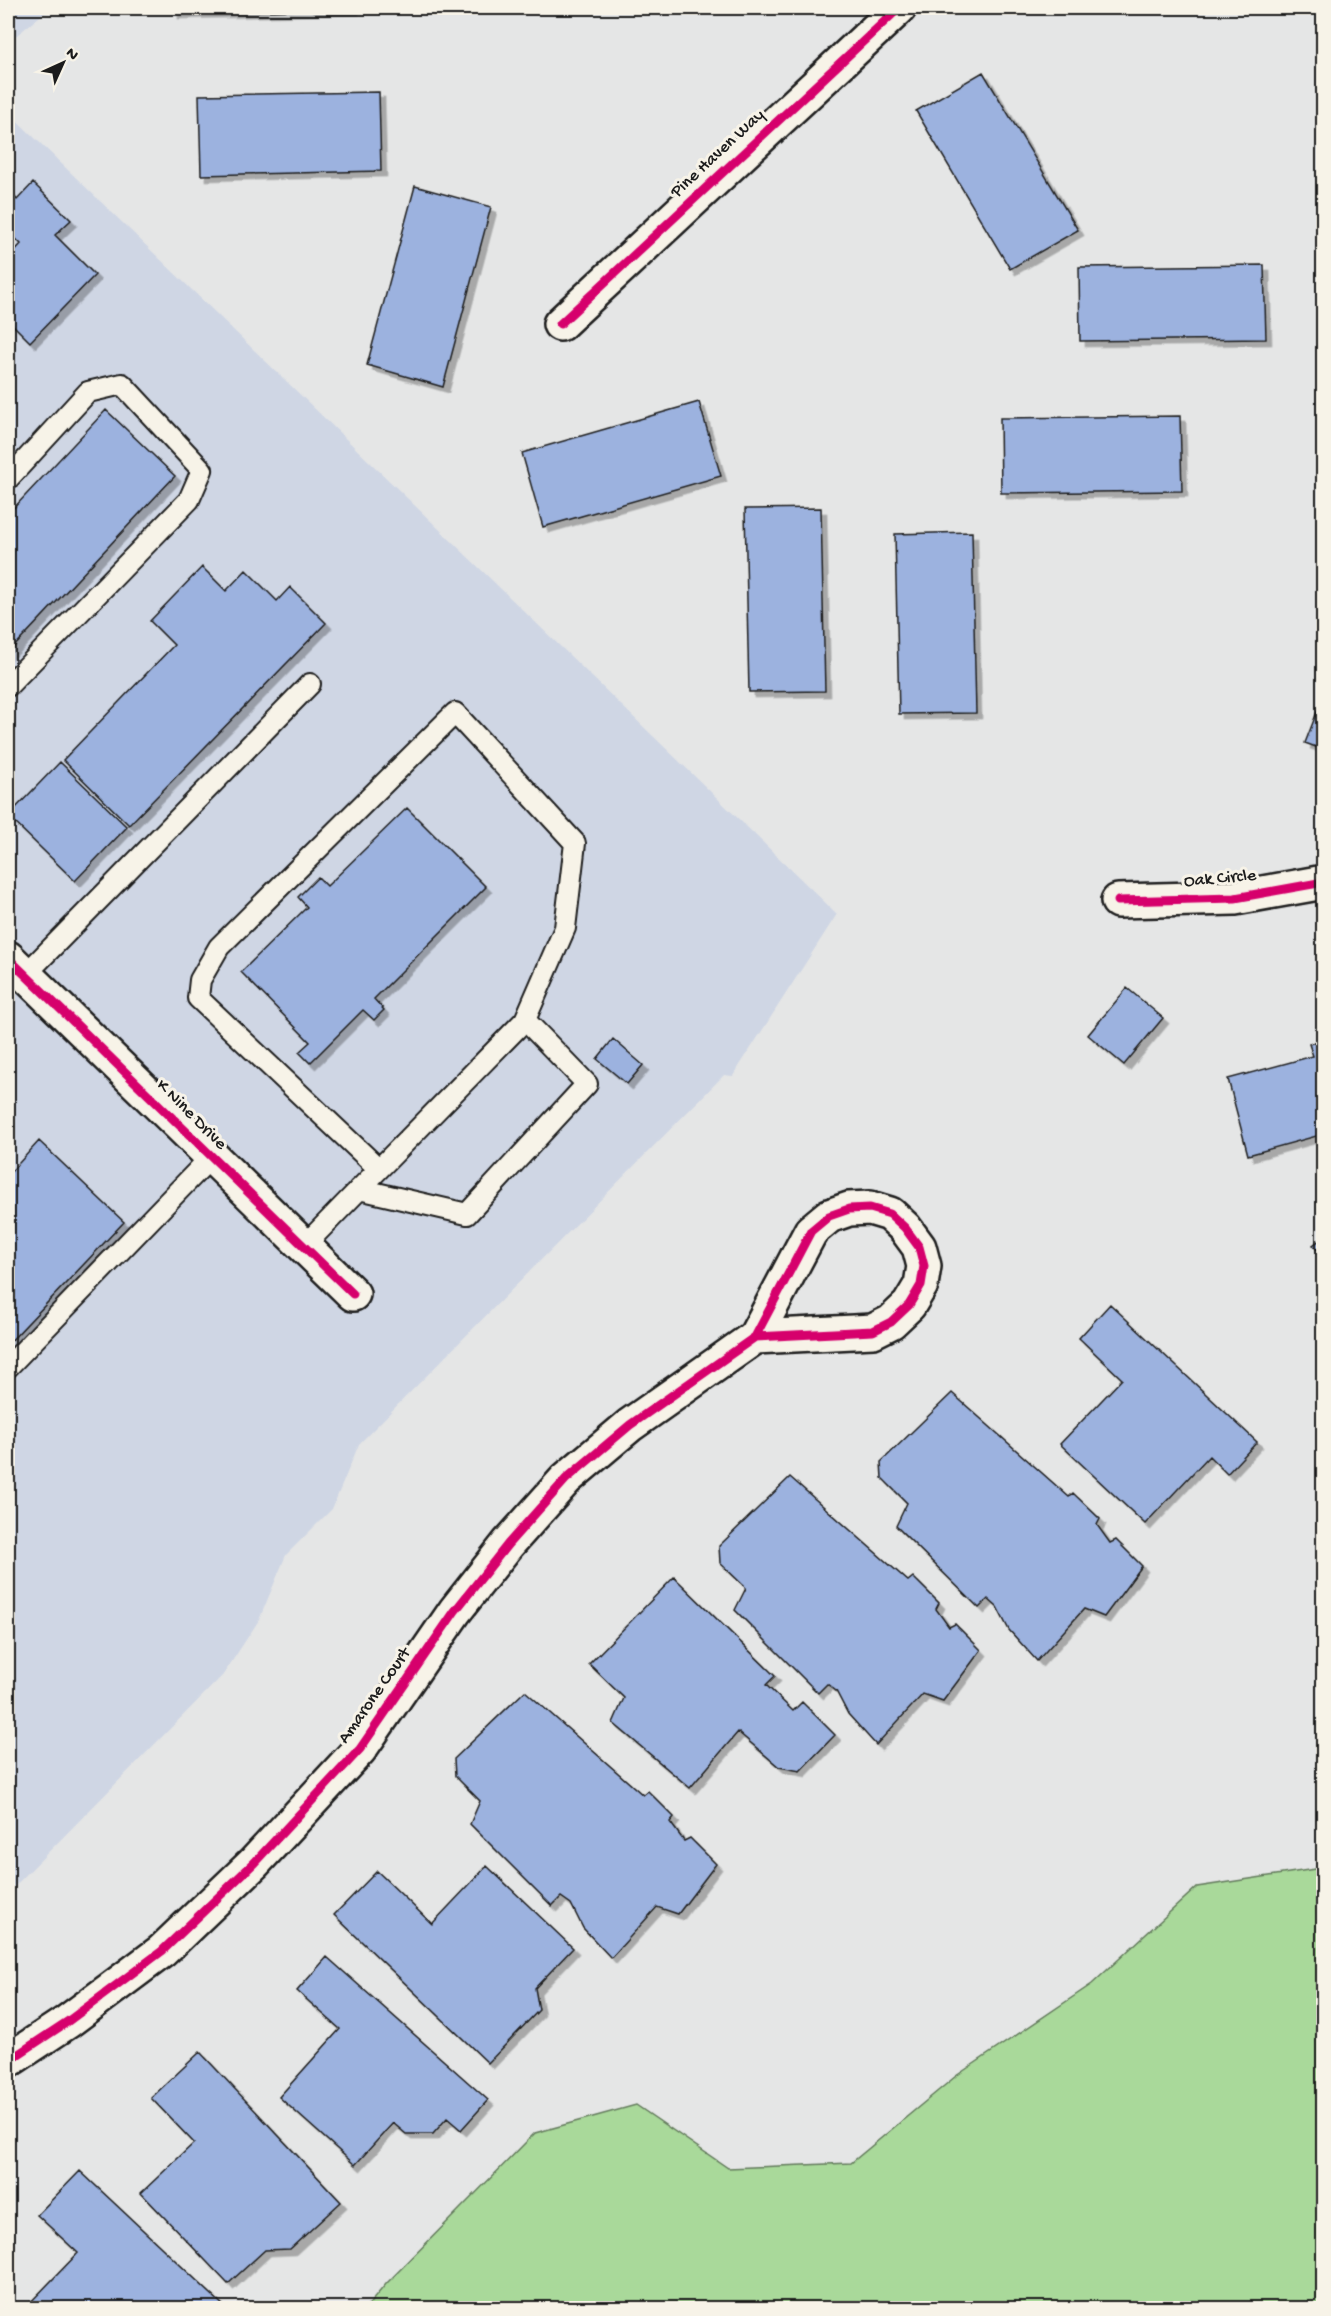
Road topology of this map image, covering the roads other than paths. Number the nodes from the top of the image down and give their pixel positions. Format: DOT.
graph roads {
  1 [pos="899,8"];
  2 [pos="560,324"];
  3 [pos="8,479"];
  4 [pos="310,684"];
  5 [pos="8,686"];
  6 [pos="1323,882"];
  7 [pos="1118,901"];
  8 [pos="17,966"];
  9 [pos="525,1020"];
  10 [pos="210,1158"];
  11 [pos="379,1169"];
  12 [pos="358,1190"];
  13 [pos="304,1246"];
  14 [pos="353,1294"];
  15 [pos="755,1337"];
  16 [pos="8,1367"];
  17 [pos="8,2061"];
  1 -- 2 [label="street, Pine Haven Way"];
  3 -- 5 [label="lane"];
  4 -- 8 [label="lane"];
  6 -- 7 [label="street, Oak Circle"];
  8 -- 10 [label="street, K Nine Drive"];
  9 -- 11 [label="lane"];
  9 -- 11 [label="lane"];
  9 -- 12 [label="lane"];
  10 -- 13 [label="street, K Nine Drive"];
  10 -- 16 [label="lane"];
  11 -- 12 [label="lane"];
  12 -- 13 [label="lane"];
  13 -- 14 [label="street, K Nine Drive"];
  15 -- 15 [label="street, Amarone Court"];
  15 -- 17 [label="street, Amarone Court"];
}
